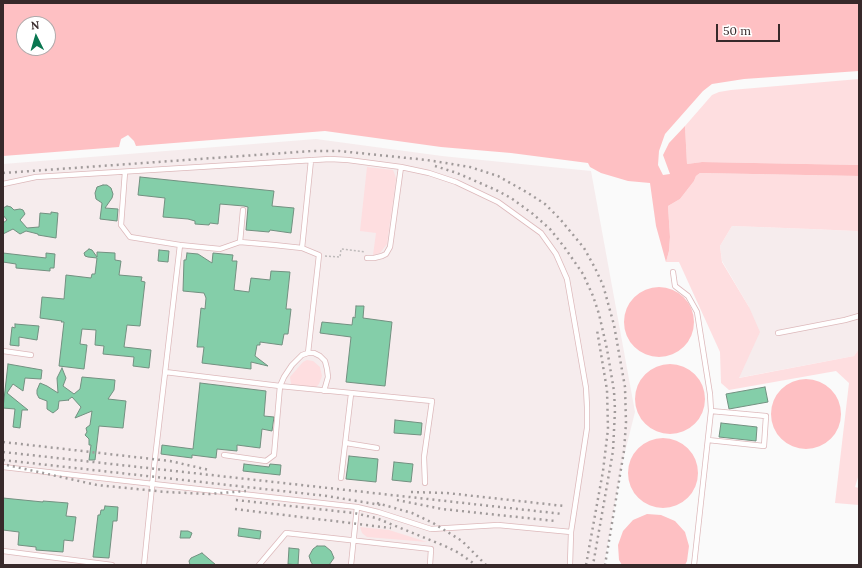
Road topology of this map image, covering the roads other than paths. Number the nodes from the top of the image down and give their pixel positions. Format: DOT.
graph roads {
  1 [pos="312,160"];
  2 [pos="401,167"];
  3 [pos="125,172"];
  4 [pos="3,184"];
  5 [pos="244,210"];
  6 [pos="240,242"];
  7 [pos="180,245"];
  8 [pos="302,248"];
  9 [pos="367,258"];
  10 [pos="673,272"];
  11 [pos="859,316"];
  12 [pos="778,333"];
  13 [pos="3,351"];
  14 [pos="308,352"];
  15 [pos="31,355"];
  16 [pos="165,372"];
  17 [pos="280,386"];
  18 [pos="324,391"];
  19 [pos="351,394"];
  20 [pos="711,411"];
  21 [pos="708,440"];
  22 [pos="346,443"];
  23 [pos="377,448"];
  24 [pos="224,455"];
  25 [pos="3,467"];
  26 [pos="341,478"];
  27 [pos="425,483"];
  28 [pos="153,484"];
  29 [pos="357,507"];
  30 [pos="571,532"];
  31 [pos="354,540"];
  32 [pos="3,551"];
  33 [pos="112,565"];
  34 [pos="144,565"];
  35 [pos="258,565"];
  36 [pos="351,565"];
  37 [pos="430,565"];
  38 [pos="570,565"];
  39 [pos="694,565"];
  1 -- 2 [label="lane"];
  1 -- 3 [label="lane"];
  1 -- 8 [label="lane"];
  2 -- 9 [label="lane"];
  2 -- 30 [label="lane"];
  3 -- 4 [label="lane"];
  3 -- 7 [label="lane"];
  5 -- 6 [label="lane"];
  6 -- 7 [label="lane"];
  6 -- 8 [label="lane"];
  7 -- 16 [label="lane"];
  8 -- 14 [label="lane"];
  10 -- 20 [label="lane"];
  11 -- 12 [label="lane"];
  13 -- 15 [label="lane"];
  14 -- 17 [label="lane"];
  14 -- 18 [label="lane"];
  16 -- 17 [label="lane"];
  16 -- 28 [label="lane"];
  17 -- 18 [label="lane"];
  17 -- 24 [label="lane"];
  18 -- 19 [label="lane"];
  19 -- 22 [label="lane"];
  19 -- 27 [label="lane"];
  20 -- 21 [label="lane"];
  20 -- 21 [label="lane"];
  21 -- 39 [label="lane"];
  22 -- 23 [label="lane"];
  22 -- 26 [label="lane"];
  25 -- 28 [label="lane"];
  28 -- 29 [label="lane"];
  28 -- 34 [label="lane"];
  29 -- 30 [label="lane"];
  29 -- 31 [label="lane"];
  30 -- 38 [label="lane"];
  31 -- 35 [label="lane"];
  31 -- 36 [label="lane"];
  31 -- 37 [label="lane"];
  32 -- 33 [label="lane"];
}
